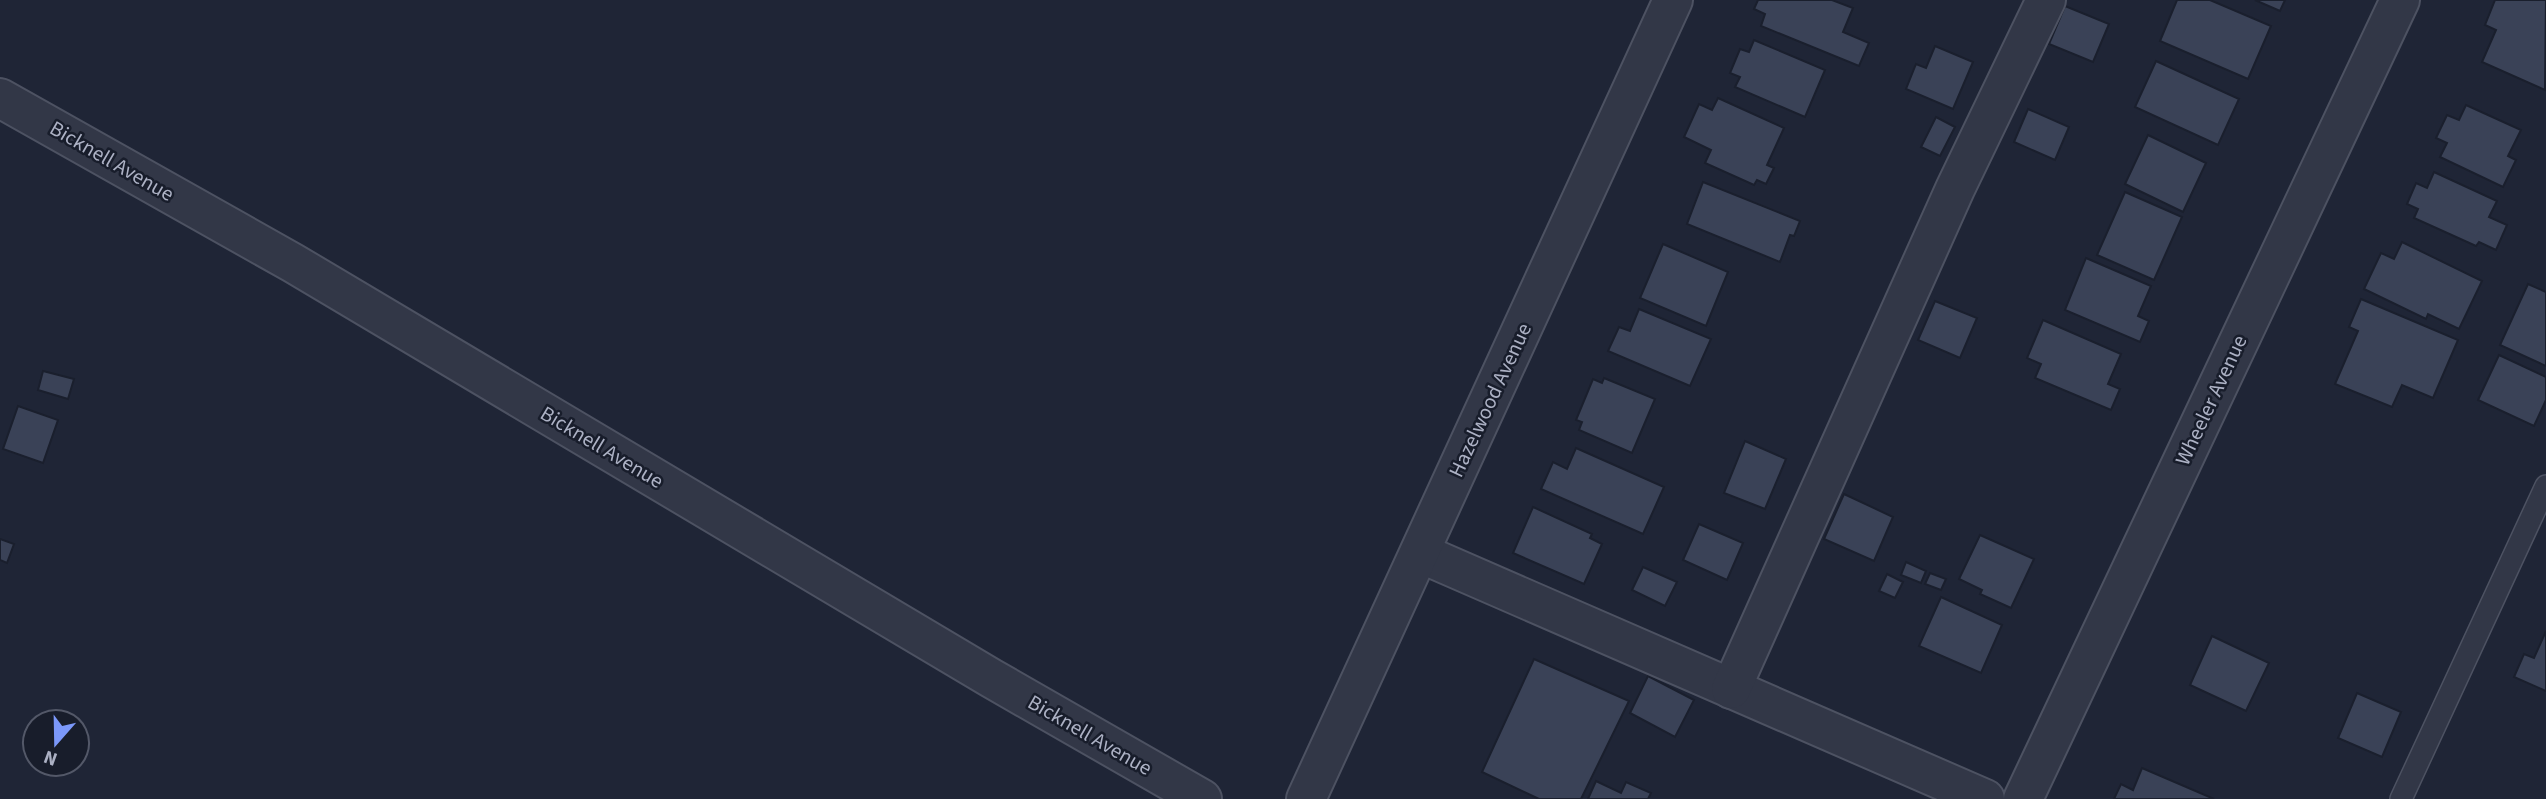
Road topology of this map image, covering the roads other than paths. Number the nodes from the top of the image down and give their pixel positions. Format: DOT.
graph roads {
  1 [pos="1673,0"];
  2 [pos="2046,0"];
  3 [pos="2400,0"];
  4 [pos="0,98"];
  5 [pos="2546,486"];
  6 [pos="1420,553"];
  7 [pos="1731,689"];
  8 [pos="1202,799"];
  9 [pos="1306,799"];
  10 [pos="1985,799"];
  11 [pos="2023,799"];
  12 [pos="2401,799"];
  1 -- 6 [label="street, Hazelwood Avenue"];
  2 -- 7 [label="street"];
  3 -- 11 [label="street, Wheeler Avenue"];
  4 -- 8 [label="street, Bicknell Avenue"];
  5 -- 12 [label="lane"];
  6 -- 7 [label="street"];
  6 -- 9 [label="street, Hazelwood Avenue"];
  7 -- 10 [label="street"];
}
